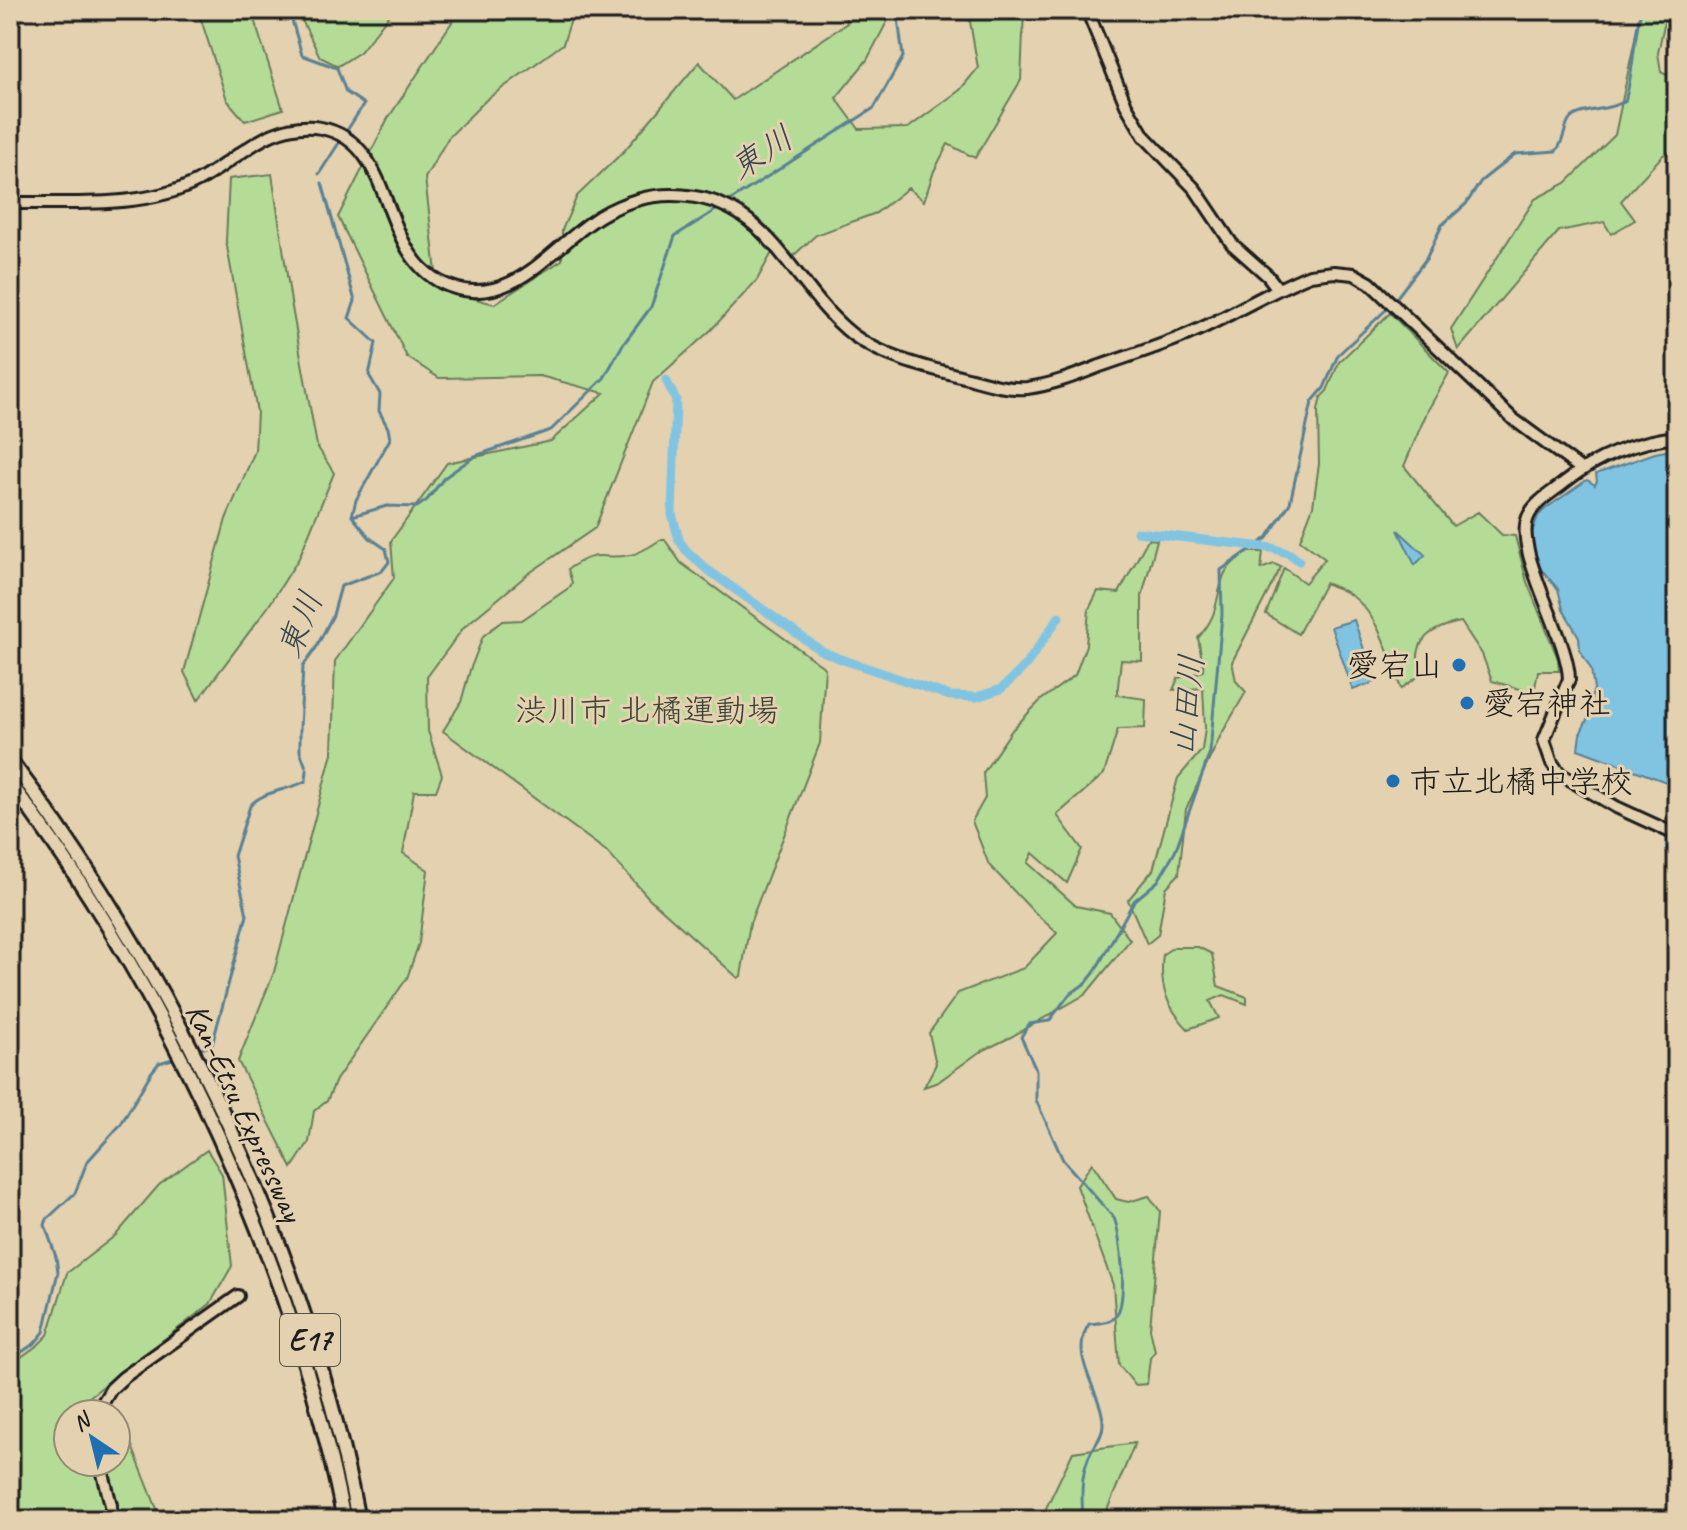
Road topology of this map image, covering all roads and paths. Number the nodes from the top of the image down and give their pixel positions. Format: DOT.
graph roads {
  1 [pos="1087,10"];
  2 [pos="10,203"];
  3 [pos="1278,289"];
  4 [pos="1677,437"];
  5 [pos="1581,469"];
  6 [pos="10,760"];
  7 [pos="10,783"];
  8 [pos="1677,835"];
  9 [pos="238,1296"];
  10 [pos="106,1398"];
  11 [pos="104,1478"];
  12 [pos="111,1520"];
  13 [pos="344,1520"];
  14 [pos="358,1520"];
  1 -- 3 [label="street"];
  2 -- 3 [label="street"];
  3 -- 5 [label="street"];
  4 -- 5 [label="street"];
  5 -- 8 [label="street"];
  6 -- 14 [label="highway, Kan-Etsu Expressway / E17"];
  7 -- 13 [label="highway, Kan-Etsu Expressway / E17"];
  9 -- 10 [label="street"];
  11 -- 12 [label="street"];
}
